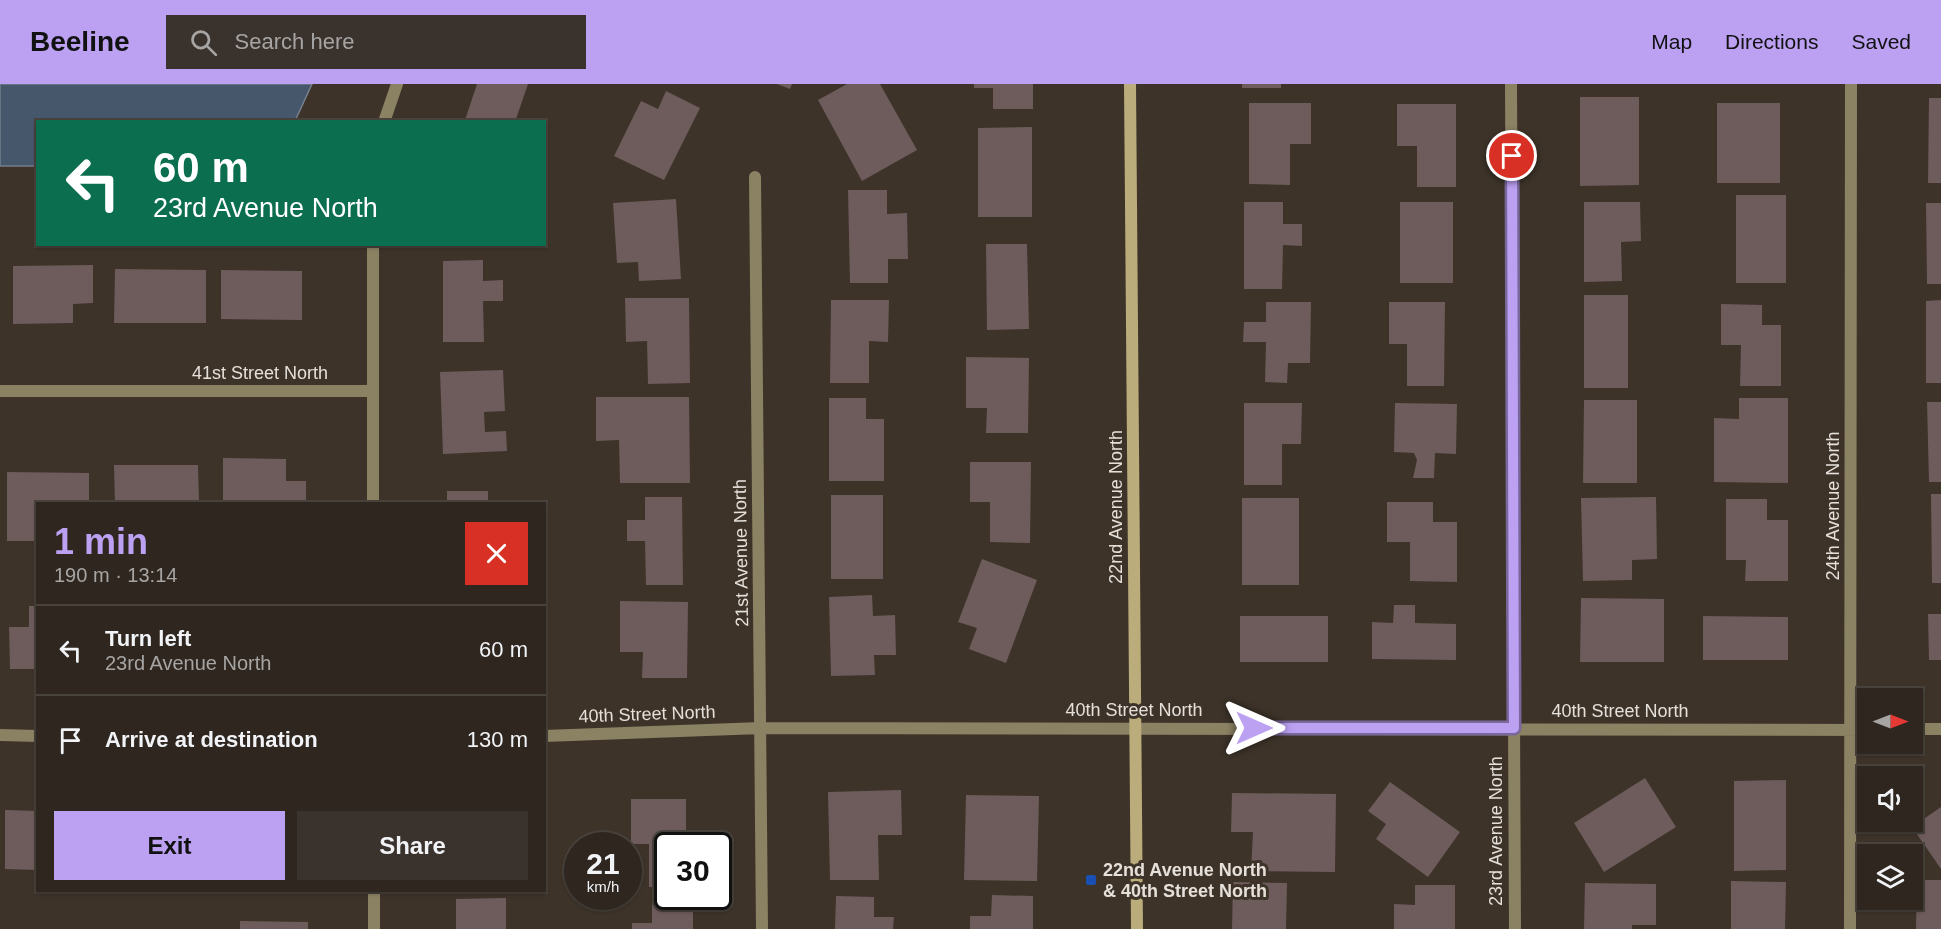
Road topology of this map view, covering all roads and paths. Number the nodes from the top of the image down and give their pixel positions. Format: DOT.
graph roads {
  1 [pos="396,84"];
  2 [pos="1130,84"];
  3 [pos="1512,84"];
  4 [pos="1851,84"];
  5 [pos="385,120"];
  6 [pos="755,177"];
  7 [pos="373,246"];
  8 [pos="0,391"];
  9 [pos="373,392"];
  10 [pos="373,502"];
  11 [pos="761,728"];
  12 [pos="1136,728"];
  13 [pos="1514,728"];
  14 [pos="1923,729"];
  15 [pos="1941,729"];
  16 [pos="1850,730"];
  17 [pos="1857,730"];
  18 [pos="0,735"];
  19 [pos="36,736"];
  20 [pos="546,736"];
  21 [pos="374,892"];
  22 [pos="374,929"];
  23 [pos="762,929"];
  24 [pos="1137,929"];
  25 [pos="1515,929"];
  26 [pos="1850,929"];
  1 -- 5 [label="street"];
  2 -- 12 [label="main road, 22nd Avenue North"];
  3 -- 13 [label="street, 23rd Avenue North"];
  4 -- 16 [label="street, 24th Avenue North"];
  6 -- 11 [label="street, 21st Avenue North"];
  7 -- 9 [label="street"];
  8 -- 9 [label="street, 41st Street North"];
  9 -- 10 [label="street"];
  11 -- 12 [label="street, 40th Street North"];
  11 -- 20 [label="street, 40th Street North"];
  11 -- 23 [label="street, 21st Avenue North"];
  12 -- 13 [label="street, 40th Street North"];
  12 -- 24 [label="main road, 22nd Avenue North"];
  13 -- 16 [label="street, 40th Street North"];
  13 -- 25 [label="street, 23rd Avenue North"];
  14 -- 15 [label="street"];
  16 -- 17 [label="street, 40th Street North"];
  16 -- 26 [label="street, 24th Avenue North"];
  18 -- 19 [label="street"];
  21 -- 22 [label="street"];
}
